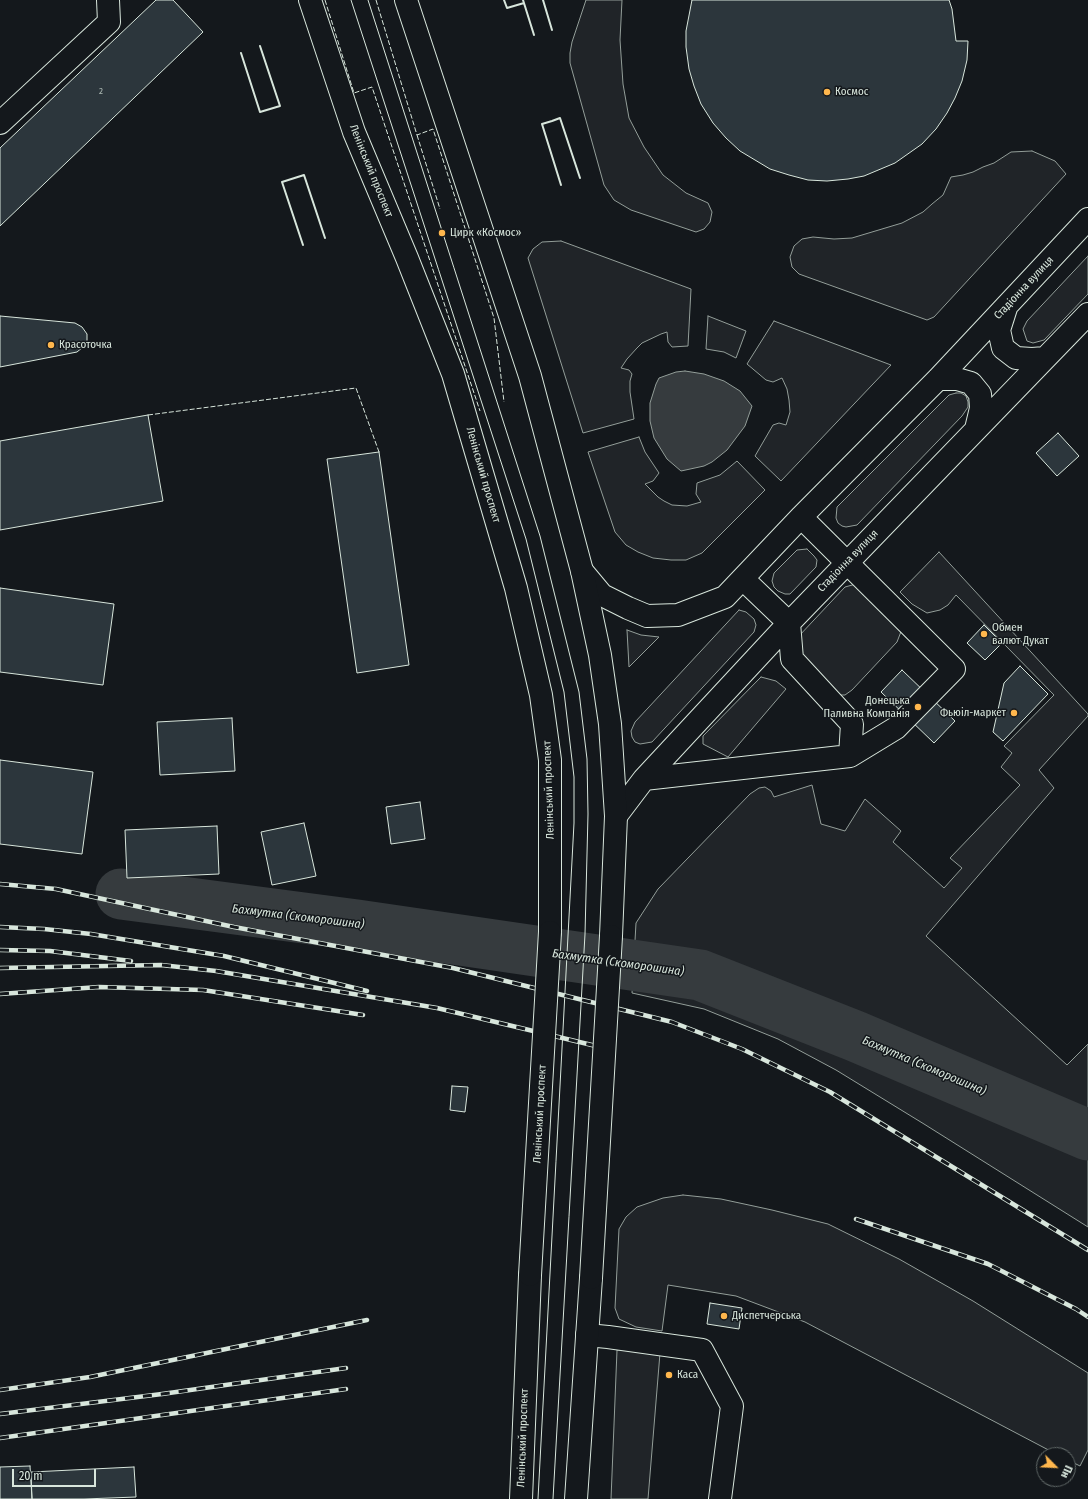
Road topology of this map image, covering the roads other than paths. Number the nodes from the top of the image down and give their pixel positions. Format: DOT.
graph roads {
  1 [pos="108,0"];
  2 [pos="310,0"];
  3 [pos="406,0"];
  4 [pos="0,123"];
  5 [pos="1088,219"];
  6 [pos="1007,307"];
  7 [pos="1088,314"];
  8 [pos="1045,358"];
  9 [pos="938,379"];
  10 [pos="976,429"];
  11 [pos="801,517"];
  12 [pos="847,562"];
  13 [pos="582,571"];
  14 [pos="743,579"];
  15 [pos="789,623"];
  16 [pos="850,756"];
  17 [pos="644,779"];
  18 [pos="616,816"];
  19 [pos="587,1335"];
  20 [pos="521,1499"];
  21 [pos="576,1499"];
  22 [pos="720,1499"];
  1 -- 4 [label="main road"];
  2 -- 20 [label="main road, Ленінський проспект, bridge"];
  3 -- 13 [label="main road"];
  5 -- 6 [label="main road, Стадіонна вулиця"];
  6 -- 8 [label="main road"];
  6 -- 9 [label="main road, Стадіонна вулиця"];
  7 -- 8 [label="main road, Стадіонна вулиця"];
  8 -- 10 [label="main road, Стадіонна вулиця"];
  9 -- 10 [label="main road"];
  9 -- 11 [label="main road, Стадіонна вулиця"];
  10 -- 12 [label="main road, Стадіонна вулиця"];
  11 -- 12 [label="main road"];
  11 -- 14 [label="main road, Стадіонна вулиця"];
  12 -- 15 [label="main road, Стадіонна вулиця"];
  12 -- 16 [label="main road"];
  13 -- 14 [label="main road, Стадіонна вулиця"];
  13 -- 18 [label="main road"];
  14 -- 15 [label="main road"];
  15 -- 16 [label="main road"];
  15 -- 17 [label="main road, Стадіонна вулиця"];
  16 -- 17 [label="main road"];
  17 -- 18 [label="main road, Стадіонна вулиця"];
  18 -- 19 [label="main road, bridge"];
  19 -- 21 [label="main road"];
  19 -- 22 [label="main road"];
}
